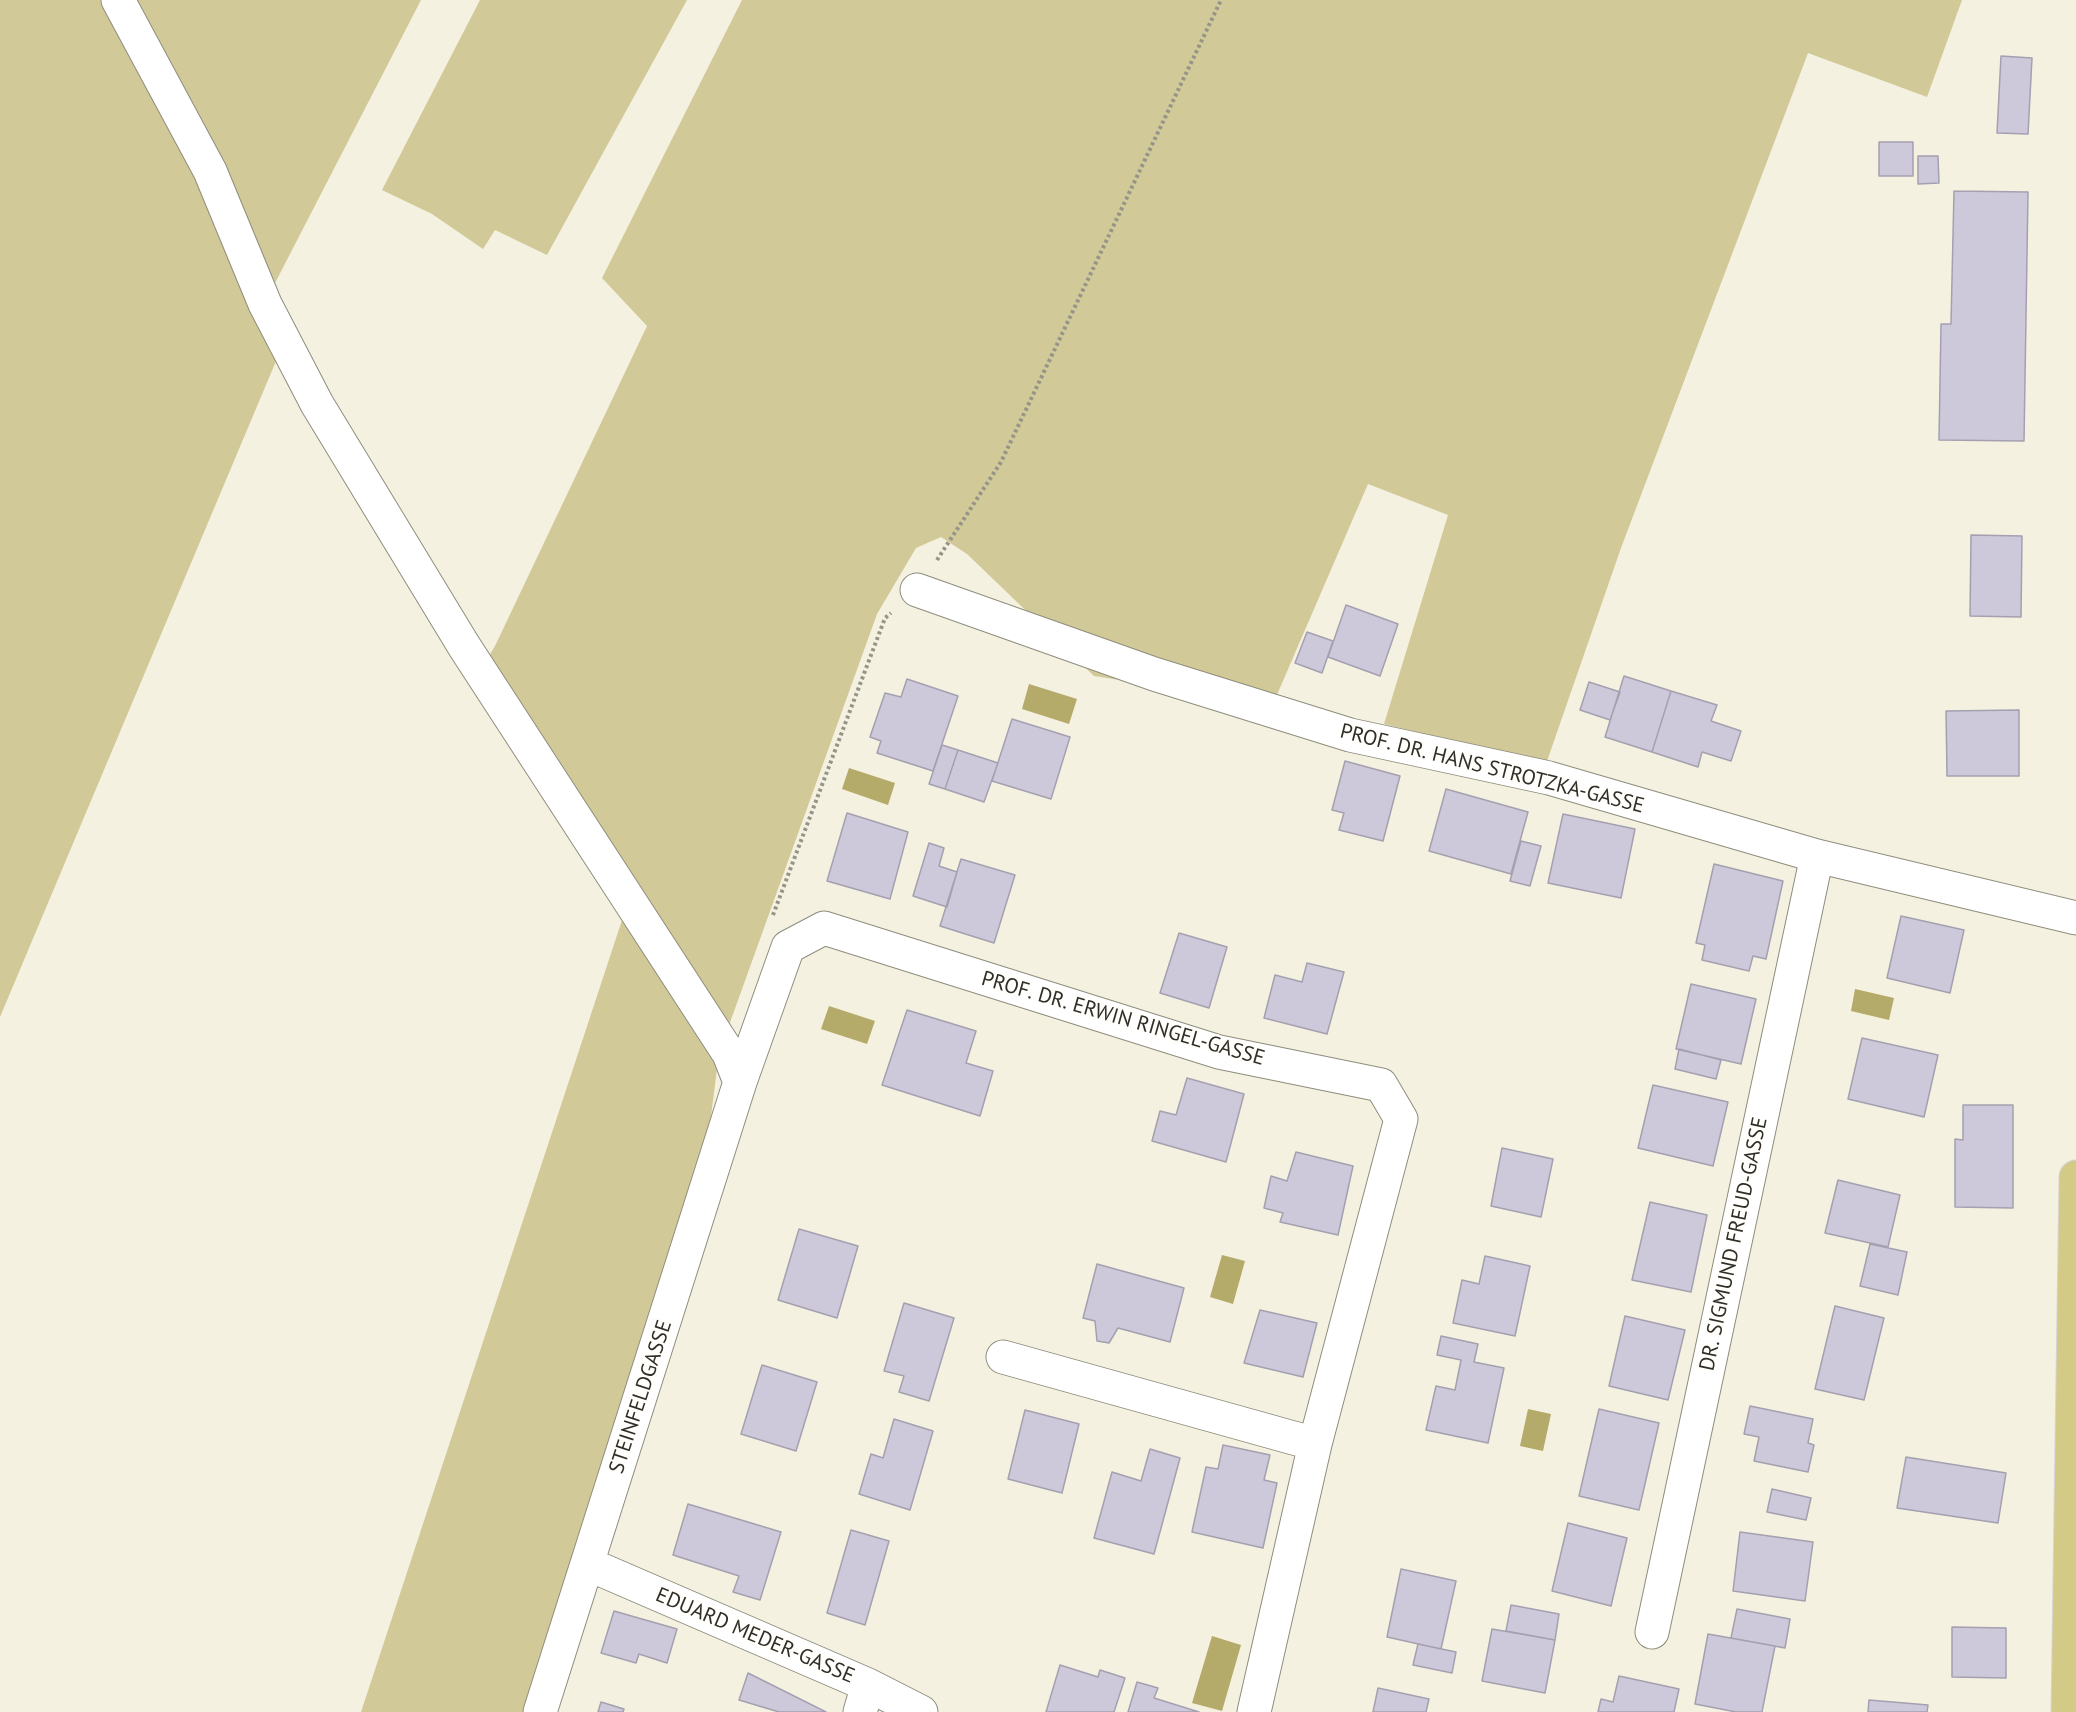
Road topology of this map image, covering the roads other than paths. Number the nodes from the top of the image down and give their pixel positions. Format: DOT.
graph roads {
  1 [pos="118,0"];
  2 [pos="917,590"];
  3 [pos="1817,856"];
  4 [pos="2076,918"];
  5 [pos="740,1082"];
  6 [pos="2076,1177"];
  7 [pos="1003,1357"];
  8 [pos="1315,1444"];
  9 [pos="588,1564"];
  10 [pos="1652,1632"];
  11 [pos="864,1698"];
  12 [pos="540,1712"];
  13 [pos="921,1712"];
  14 [pos="1254,1712"];
  15 [pos="2068,1712"];
  1 -- 5 [label="street"];
  2 -- 3 [label="street, PROF. DR. HANS STROTZKA-GASSE"];
  3 -- 4 [label="street, PROF. DR. HANS STROTZKA-GASSE"];
  3 -- 10 [label="street, DR. SIGMUND FREUD-GASSE"];
  5 -- 8 [label="street, PROF. DR. ERWIN RINGEL-GASSE"];
  5 -- 9 [label="street, STEINFELDGASSE"];
  6 -- 15 [label="main road"];
  7 -- 8 [label="street"];
  8 -- 14 [label="street, PROF. DR. ERWIN RINGEL-GASSE"];
  9 -- 11 [label="street, EDUARD MEDER-GASSE"];
  9 -- 12 [label="street, STEINFELDGASSE"];
  11 -- 13 [label="street, EDUARD MEDER-GASSE"];
}
